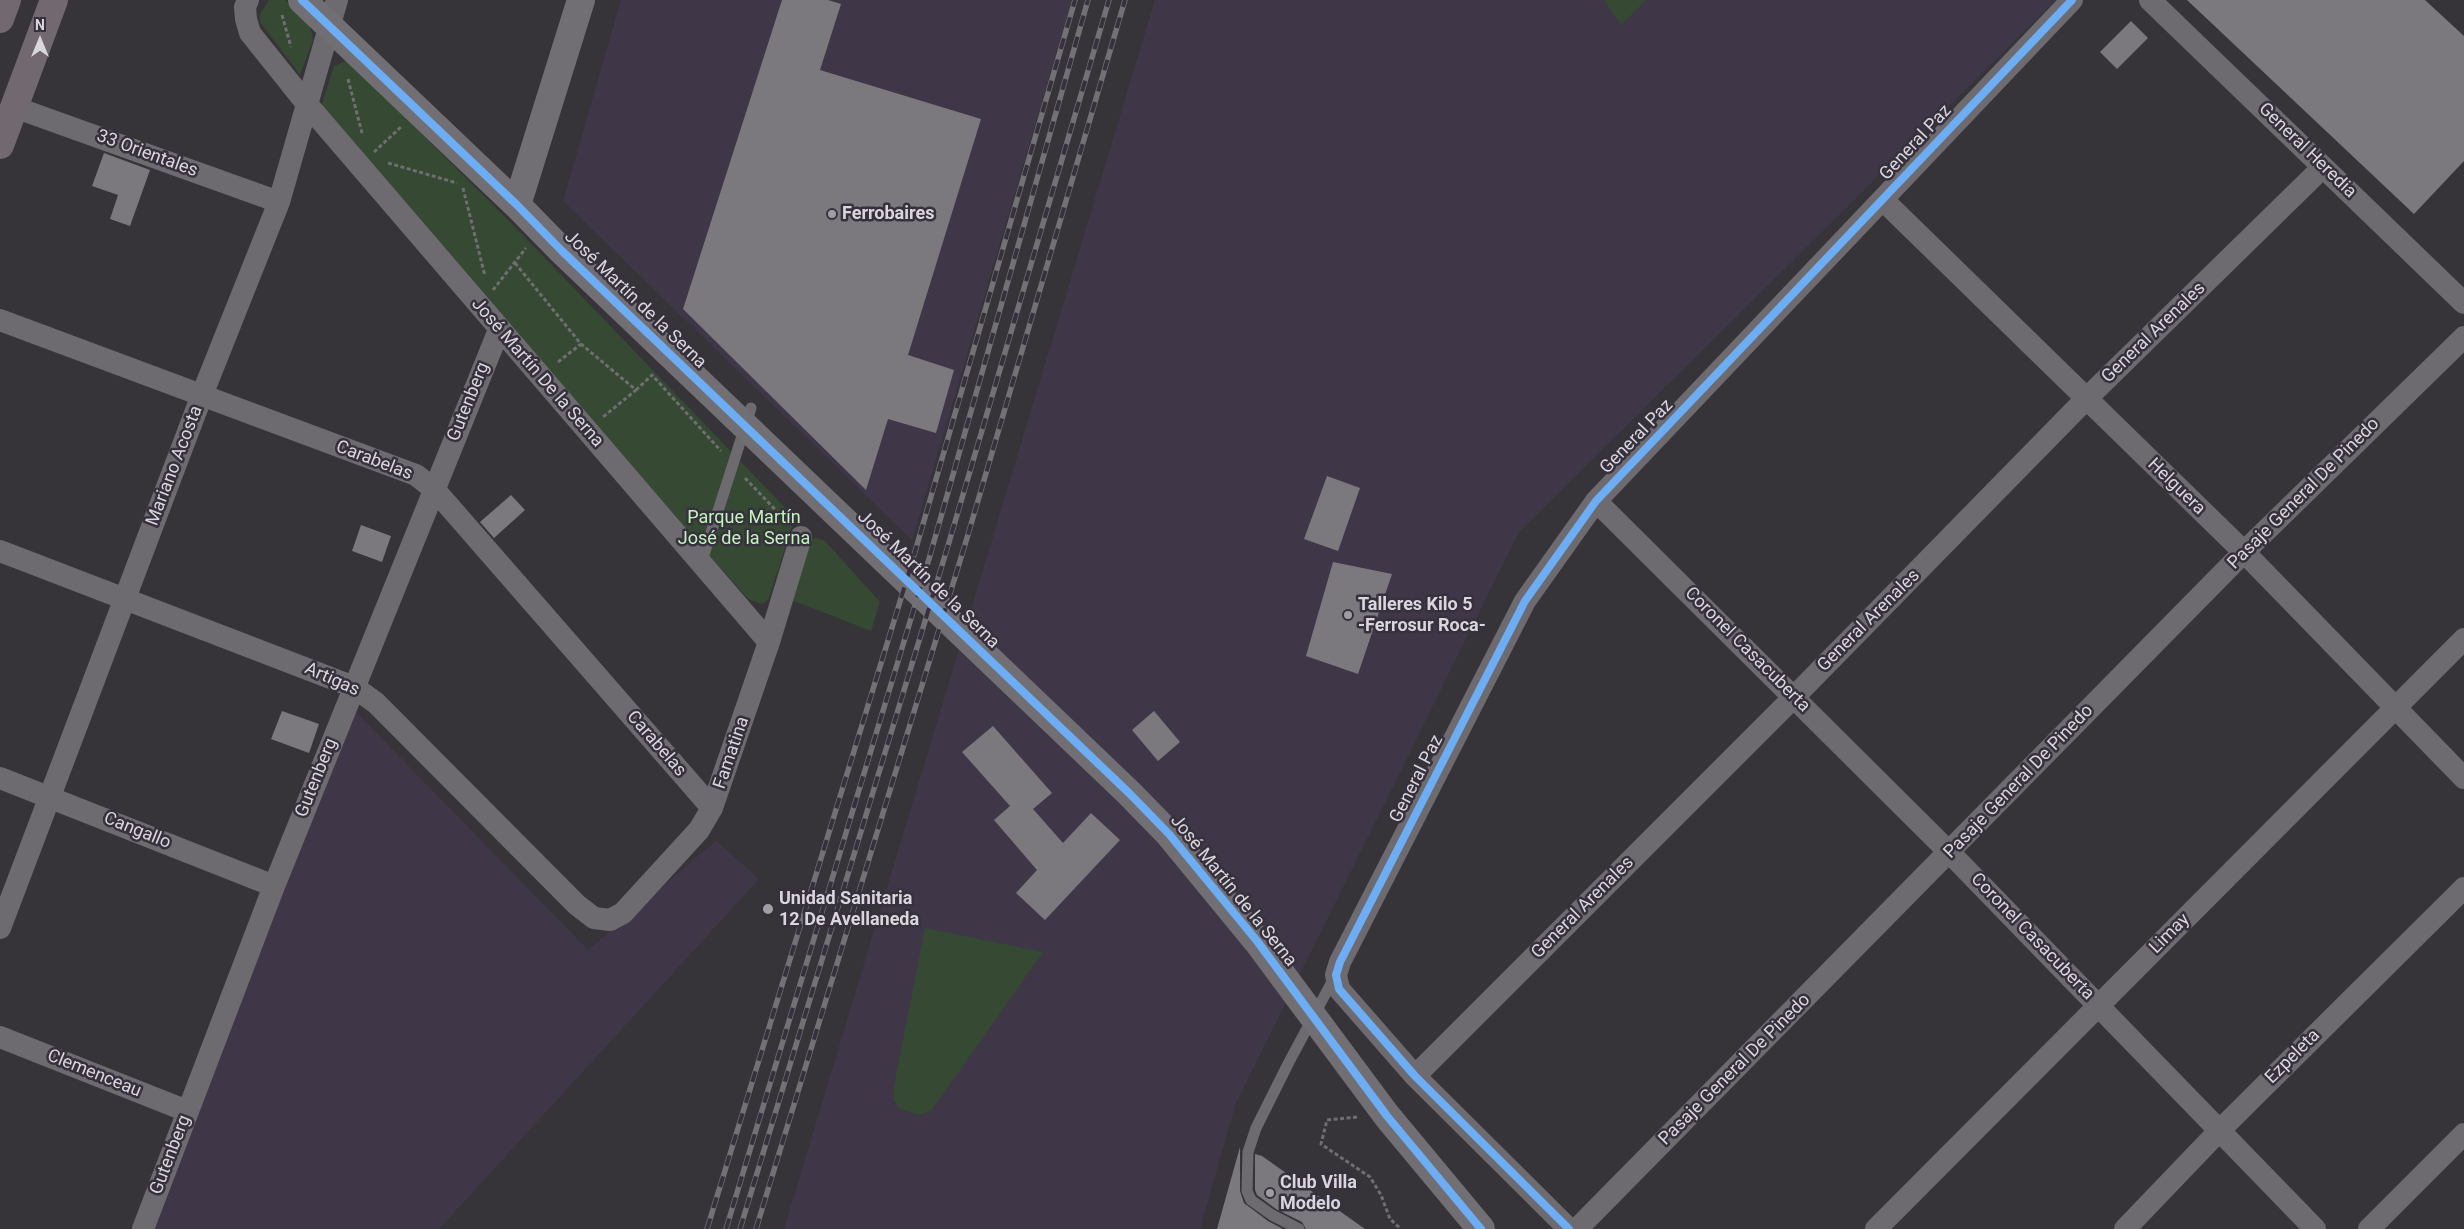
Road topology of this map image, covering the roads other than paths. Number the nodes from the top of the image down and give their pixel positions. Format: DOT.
graph roads {
  1 [pos="7,0"];
  2 [pos="54,0"];
  3 [pos="248,0"];
  4 [pos="302,0"];
  5 [pos="337,0"];
  6 [pos="581,0"];
  7 [pos="2072,0"];
  8 [pos="2150,0"];
  9 [pos="0,19"];
  10 [pos="330,26"];
  11 [pos="306,103"];
  12 [pos="14,107"];
  13 [pos="0,145"];
  14 [pos="2323,167"];
  15 [pos="1884,200"];
  16 [pos="279,202"];
  17 [pos="518,205"];
  18 [pos="2464,303"];
  19 [pos="0,320"];
  20 [pos="499,330"];
  21 [pos="2464,337"];
  22 [pos="202,395"];
  23 [pos="2086,399"];
  24 [pos="751,408"];
  25 [pos="434,489"];
  26 [pos="1596,501"];
  27 [pos="801,537"];
  28 [pos="0,551"];
  29 [pos="2244,552"];
  30 [pos="701,564"];
  31 [pos="125,597"];
  32 [pos="2464,639"];
  33 [pos="769,642"];
  34 [pos="354,687"];
  35 [pos="1794,697"];
  36 [pos="2396,706"];
  37 [pos="0,778"];
  38 [pos="2464,778"];
  39 [pos="50,796"];
  40 [pos="712,808"];
  41 [pos="1950,853"];
  42 [pos="274,886"];
  43 [pos="2464,888"];
  44 [pos="594,918"];
  45 [pos="0,928"];
  46 [pos="1336,974"];
  47 [pos="2098,1006"];
  48 [pos="0,1037"];
  49 [pos="1415,1076"];
  50 [pos="187,1111"];
  51 [pos="2219,1131"];
  52 [pos="2464,1134"];
  53 [pos="143,1229"];
  54 [pos="1299,1229"];
  55 [pos="1481,1229"];
  56 [pos="1569,1229"];
  57 [pos="1577,1229"];
  58 [pos="1876,1229"];
  59 [pos="2125,1229"];
  60 [pos="2315,1229"];
  61 [pos="2369,1229"];
  1 -- 9 [label="main road"];
  2 -- 12 [label="main road"];
  3 -- 11 [label="street, José Martín De la Serna"];
  4 -- 10 [label="street, José Martín de la Serna"];
  5 -- 10 [label="street, Mariano Acosta"];
  6 -- 17 [label="street"];
  7 -- 15 [label="street, General Paz"];
  8 -- 14 [label="street, General Heredia"];
  10 -- 11 [label="street, Mariano Acosta"];
  10 -- 17 [label="street, José Martín de la Serna"];
  11 -- 16 [label="street, Mariano Acosta"];
  11 -- 20 [label="street, José Martín De la Serna"];
  12 -- 13 [label="main road"];
  12 -- 16 [label="street, 33 Orientales"];
  14 -- 18 [label="street, General Heredia"];
  14 -- 23 [label="street, General Arenales"];
  15 -- 23 [label="street, Helguera"];
  15 -- 26 [label="street, General Paz"];
  16 -- 22 [label="street, Mariano Acosta"];
  17 -- 55 [label="street, José Martín de la Serna"];
  19 -- 22 [label="street, Carabelas"];
  20 -- 25 [label="street, Gutenberg"];
  20 -- 30 [label="street, José Martín De la Serna"];
  21 -- 29 [label="street, Pasaje General De Pinedo"];
  22 -- 25 [label="street, Carabelas"];
  22 -- 31 [label="street, Mariano Acosta"];
  23 -- 29 [label="street, Helguera"];
  23 -- 35 [label="street, General Arenales"];
  24 -- 30 [label="lane"];
  25 -- 34 [label="street, Gutenberg"];
  25 -- 40 [label="street, Carabelas"];
  26 -- 35 [label="street, Coronel Casacuberta"];
  26 -- 46 [label="street, General Paz"];
  27 -- 33 [label="street, Famatina"];
  28 -- 31 [label="street, Artigas"];
  29 -- 36 [label="street, Helguera"];
  29 -- 41 [label="street, Pasaje General De Pinedo"];
  30 -- 33 [label="street, José Martín De la Serna"];
  31 -- 34 [label="street, Artigas"];
  31 -- 39 [label="street, Mariano Acosta"];
  32 -- 36 [label="street, Limay"];
  33 -- 40 [label="street, Famatina"];
  34 -- 42 [label="street, Gutenberg"];
  34 -- 44 [label="street, Artigas"];
  35 -- 41 [label="street, Coronel Casacuberta"];
  35 -- 49 [label="street, General Arenales"];
  36 -- 38 [label="street, Helguera"];
  36 -- 47 [label="street, Limay"];
  37 -- 39 [label="street, Cangallo"];
  39 -- 42 [label="street, Cangallo"];
  39 -- 45 [label="street, Mariano Acosta"];
  40 -- 44 [label="street, Famatina"];
  41 -- 47 [label="street, Coronel Casacuberta"];
  41 -- 57 [label="street, Pasaje General De Pinedo"];
  42 -- 50 [label="street, Gutenberg"];
  43 -- 51 [label="street, Ezpeleta"];
  46 -- 49 [label="street"];
  46 -- 54 [label="lane"];
  47 -- 51 [label="street, Coronel Casacuberta"];
  47 -- 58 [label="street, Limay"];
  48 -- 50 [label="street, Clemenceau"];
  49 -- 56 [label="street"];
  50 -- 53 [label="street, Gutenberg"];
  51 -- 59 [label="street, Ezpeleta"];
  51 -- 60 [label="street, Coronel Casacuberta"];
  52 -- 61 [label="street"];
}
